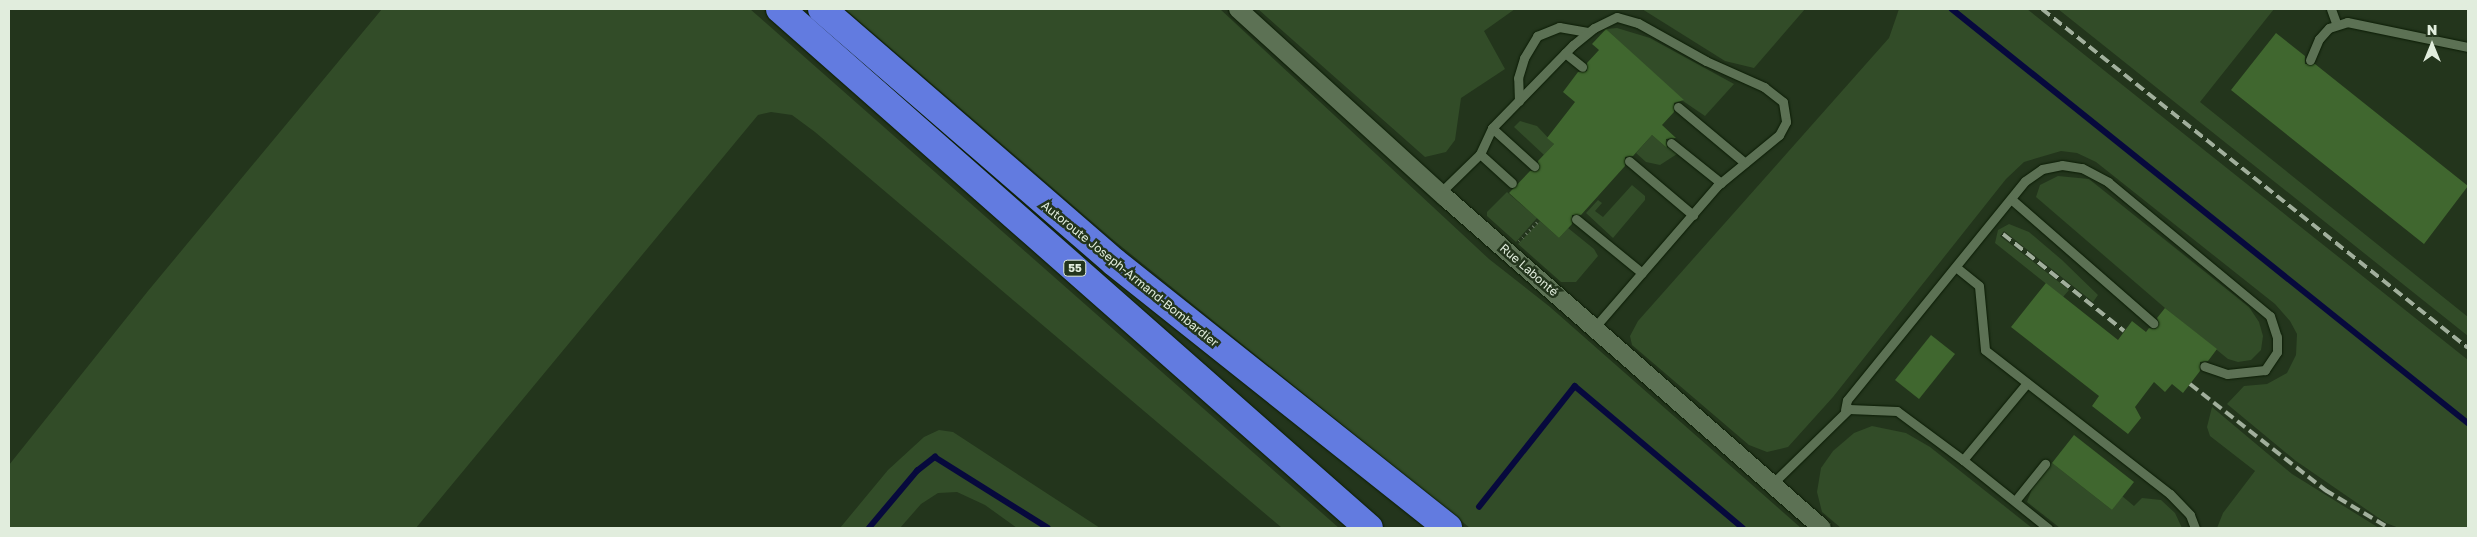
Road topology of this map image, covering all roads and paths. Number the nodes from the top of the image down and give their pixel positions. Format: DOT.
graph roads {
  1 [pos="780,9"];
  2 [pos="822,9"];
  3 [pos="1238,9"];
  4 [pos="2331,9"];
  5 [pos="2336,23"];
  6 [pos="1588,32"];
  7 [pos="2468,47"];
  8 [pos="1565,53"];
  9 [pos="2310,60"];
  10 [pos="1582,68"];
  11 [pos="1519,100"];
  12 [pos="1678,107"];
  13 [pos="1492,128"];
  14 [pos="1671,143"];
  15 [pos="1480,154"];
  16 [pos="1628,161"];
  17 [pos="1745,163"];
  18 [pos="1534,166"];
  19 [pos="1512,183"];
  20 [pos="1721,183"];
  21 [pos="1440,193"];
  22 [pos="2011,199"];
  23 [pos="1693,215"];
  24 [pos="1576,219"];
  25 [pos="1539,220"];
  26 [pos="1519,242"];
  27 [pos="1956,268"];
  28 [pos="1642,273"];
  29 [pos="2153,323"];
  30 [pos="1595,327"];
  31 [pos="2204,366"];
  32 [pos="2027,383"];
  33 [pos="1845,410"];
  34 [pos="1963,460"];
  35 [pos="2044,464"];
  36 [pos="1771,485"];
  37 [pos="2015,501"];
  38 [pos="1369,528"];
  39 [pos="1448,528"];
  40 [pos="1822,528"];
  41 [pos="2048,528"];
  42 [pos="2196,528"];
  1 -- 38 [label="highway, 55"];
  2 -- 39 [label="highway, Autoroute Joseph-Armand-Bombardier / 55"];
  3 -- 21 [label="street, Rue Labonté"];
  4 -- 5 [label="lane"];
  5 -- 7 [label="lane"];
  5 -- 9 [label="lane"];
  6 -- 8 [label="lane"];
  6 -- 11 [label="lane"];
  6 -- 17 [label="lane"];
  8 -- 10 [label="lane"];
  8 -- 11 [label="lane"];
  11 -- 13 [label="lane"];
  12 -- 17 [label="lane"];
  13 -- 15 [label="lane"];
  13 -- 18 [label="lane"];
  14 -- 20 [label="lane"];
  15 -- 19 [label="lane"];
  15 -- 21 [label="lane"];
  16 -- 23 [label="lane"];
  17 -- 20 [label="lane"];
  20 -- 23 [label="lane"];
  21 -- 30 [label="street, Rue Labonté"];
  22 -- 27 [label="lane"];
  22 -- 29 [label="lane"];
  22 -- 31 [label="lane"];
  23 -- 28 [label="lane"];
  24 -- 28 [label="lane"];
  25 -- 26 [label="path"];
  27 -- 32 [label="lane"];
  27 -- 33 [label="lane"];
  28 -- 30 [label="lane"];
  30 -- 36 [label="street, Rue Labonté"];
  32 -- 34 [label="lane"];
  32 -- 42 [label="lane"];
  33 -- 34 [label="lane"];
  33 -- 36 [label="lane"];
  34 -- 37 [label="lane"];
  35 -- 37 [label="lane"];
  36 -- 40 [label="street, Rue Labonté"];
  37 -- 41 [label="lane"];
}
